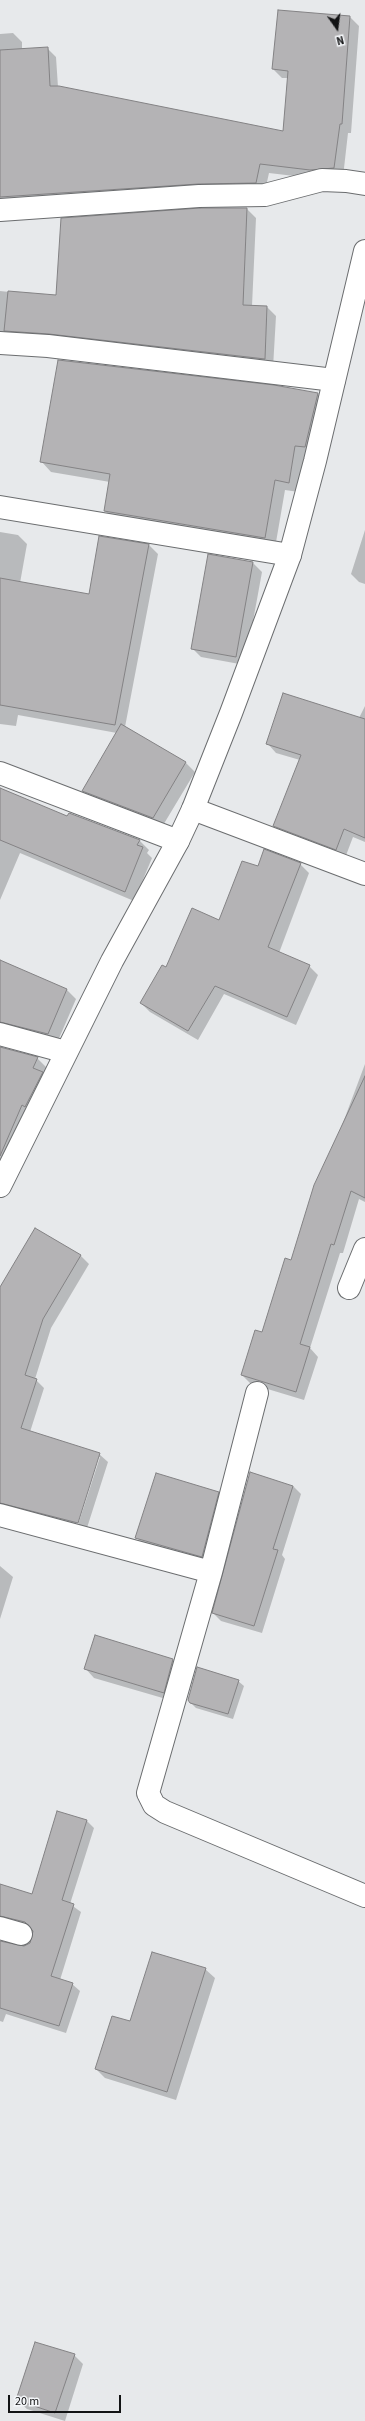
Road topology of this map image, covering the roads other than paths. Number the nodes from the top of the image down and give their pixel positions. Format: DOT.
graph roads {
  1 [pos="365,184"];
  2 [pos="0,210"];
  3 [pos="365,251"];
  4 [pos="0,343"];
  5 [pos="334,380"];
  6 [pos="0,507"];
  7 [pos="290,555"];
  8 [pos="0,773"];
  9 [pos="193,809"];
  10 [pos="178,841"];
  11 [pos="365,874"];
  12 [pos="0,1034"];
  13 [pos="66,1052"];
  14 [pos="0,1186"];
  15 [pos="365,1249"];
  16 [pos="349,1288"];
  17 [pos="257,1393"];
  18 [pos="0,1515"];
  19 [pos="211,1572"];
  20 [pos="365,1896"];
  21 [pos="0,1928"];
  22 [pos="22,1934"];
  1 -- 2 [label="street"];
  3 -- 5 [label="street"];
  4 -- 5 [label="street"];
  5 -- 7 [label="street"];
  6 -- 7 [label="street"];
  7 -- 9 [label="street"];
  8 -- 10 [label="street"];
  9 -- 10 [label="street"];
  9 -- 11 [label="street"];
  10 -- 13 [label="street"];
  12 -- 13 [label="street"];
  13 -- 14 [label="street"];
  15 -- 16 [label="street"];
  17 -- 19 [label="street"];
  18 -- 19 [label="street"];
  19 -- 20 [label="street"];
  21 -- 22 [label="street"];
}
